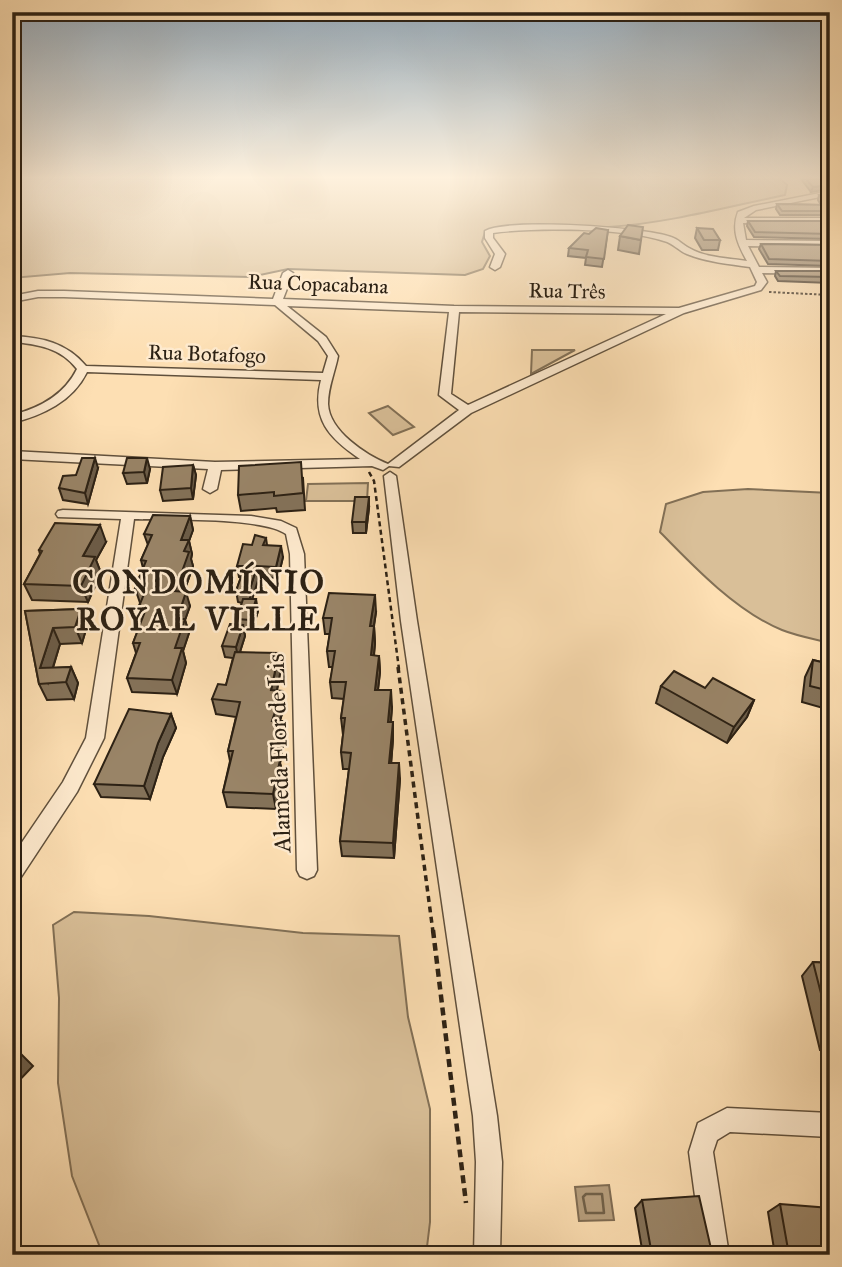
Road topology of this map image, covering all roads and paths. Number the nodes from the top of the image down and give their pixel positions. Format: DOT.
graph roads {
  1 [pos="489,238"];
  2 [pos="666,238"];
  3 [pos="741,238"];
  4 [pos="742,243"];
  5 [pos="830,244"];
  6 [pos="495,267"];
  7 [pos="754,267"];
  8 [pos="830,271"];
  9 [pos="288,273"];
  10 [pos="752,291"];
  11 [pos="830,295"];
  12 [pos="12,299"];
  13 [pos="277,302"];
  14 [pos="454,309"];
  15 [pos="680,311"];
  16 [pos="12,340"];
  17 [pos="83,369"];
  18 [pos="329,377"];
  19 [pos="467,410"];
  20 [pos="12,419"];
  21 [pos="12,454"];
  22 [pos="215,466"];
  23 [pos="382,467"];
  24 [pos="63,514"];
  25 [pos="128,516"];
  26 [pos="205,516"];
  27 [pos="307,870"];
  28 [pos="12,874"];
  29 [pos="830,1125"];
  30 [pos="466,1203"];
  31 [pos="487,1255"];
  32 [pos="716,1255"];
  1 -- 6 [label="street"];
  2 -- 7 [label="street"];
  3 -- 4 [label="street"];
  4 -- 5 [label="street"];
  4 -- 7 [label="street"];
  7 -- 8 [label="street"];
  7 -- 10 [label="street"];
  9 -- 13 [label="street"];
  10 -- 11 [label="path"];
  10 -- 15 [label="street"];
  12 -- 13 [label="street, Rua Copacabana"];
  13 -- 14 [label="street, Rua Copacabana"];
  13 -- 18 [label="street"];
  14 -- 15 [label="street, Rua Três"];
  14 -- 19 [label="street"];
  15 -- 19 [label="street"];
  16 -- 17 [label="street"];
  17 -- 18 [label="street, Rua Botafogo"];
  17 -- 20 [label="street"];
  18 -- 23 [label="street"];
  19 -- 23 [label="street"];
  21 -- 22 [label="street"];
  22 -- 23 [label="street"];
  22 -- 26 [label="street"];
  23 -- 30 [label="path"];
  23 -- 31 [label="street"];
  24 -- 25 [label="street"];
  25 -- 26 [label="street"];
  25 -- 28 [label="street"];
  26 -- 27 [label="street, Alameda Flor de Lis"];
  29 -- 32 [label="street"];
}
